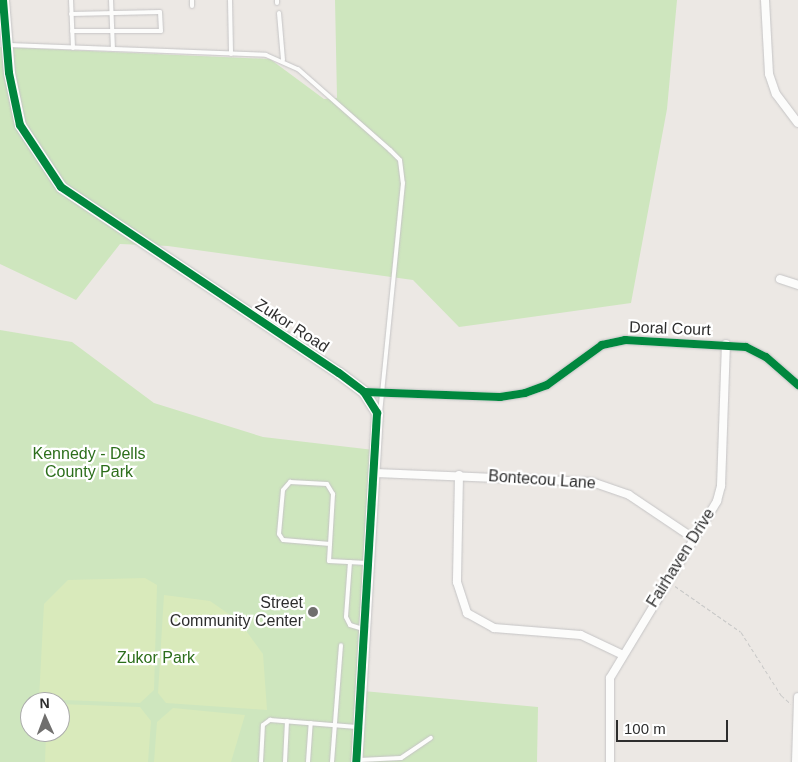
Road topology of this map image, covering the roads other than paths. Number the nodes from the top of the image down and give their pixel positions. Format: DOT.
graph roads {
  1 [pos="3,0"];
  2 [pos="70,0"];
  3 [pos="111,0"];
  4 [pos="192,0"];
  5 [pos="230,0"];
  6 [pos="765,0"];
  7 [pos="192,6"];
  8 [pos="112,13"];
  9 [pos="71,14"];
  10 [pos="279,14"];
  11 [pos="72,31"];
  12 [pos="112,31"];
  13 [pos="6,45"];
  14 [pos="73,48"];
  15 [pos="113,49"];
  16 [pos="231,54"];
  17 [pos="283,60"];
  18 [pos="798,122"];
  19 [pos="780,280"];
  20 [pos="798,285"];
  21 [pos="726,344"];
  22 [pos="798,385"];
  23 [pos="364,392"];
  24 [pos="382,393"];
  25 [pos="379,428"];
  26 [pos="376,473"];
  27 [pos="459,475"];
  28 [pos="693,538"];
  29 [pos="330,544"];
  30 [pos="350,562"];
  31 [pos="370,563"];
  32 [pos="365,630"];
  33 [pos="341,645"];
  34 [pos="621,654"];
  35 [pos="797,701"];
  36 [pos="287,721"];
  37 [pos="311,723"];
  38 [pos="335,725"];
  39 [pos="359,727"];
  40 [pos="431,738"];
  41 [pos="357,761"];
  42 [pos="261,762"];
  43 [pos="285,762"];
  44 [pos="308,762"];
  45 [pos="332,762"];
  46 [pos="610,762"];
  47 [pos="796,762"];
  1 -- 13 [label="street, Zukor Road"];
  2 -- 9 [label="lane"];
  3 -- 8 [label="lane"];
  4 -- 7 [label="lane"];
  5 -- 16 [label="lane"];
  6 -- 18 [label="street"];
  8 -- 9 [label="lane"];
  8 -- 12 [label="lane"];
  8 -- 12 [label="lane"];
  9 -- 11 [label="lane"];
  10 -- 17 [label="lane"];
  11 -- 12 [label="lane"];
  11 -- 14 [label="lane"];
  12 -- 15 [label="lane"];
  13 -- 14 [label="lane"];
  13 -- 23 [label="street, Zukor Road"];
  14 -- 15 [label="lane"];
  15 -- 16 [label="lane"];
  16 -- 17 [label="lane"];
  17 -- 24 [label="lane"];
  19 -- 20 [label="street"];
  21 -- 22 [label="street, Doral Court"];
  21 -- 24 [label="street, Doral Court"];
  21 -- 28 [label="street, Fairhaven Drive"];
  23 -- 24 [label="street, Doral Court"];
  23 -- 25 [label="street, Zukor Road"];
  24 -- 25 [label="lane"];
  25 -- 26 [label="street, Zukor Road"];
  26 -- 27 [label="street, Bontecou Lane"];
  26 -- 31 [label="street, Zukor Road"];
  27 -- 28 [label="street, Bontecou Lane"];
  27 -- 34 [label="street"];
  28 -- 34 [label="street, Fairhaven Drive"];
  29 -- 29 [label="lane"];
  29 -- 30 [label="lane"];
  30 -- 31 [label="lane"];
  30 -- 32 [label="lane"];
  31 -- 32 [label="street, Zukor Road"];
  32 -- 39 [label="street, Zukor Road"];
  33 -- 38 [label="lane"];
  34 -- 46 [label="street, Fairhaven Drive"];
  35 -- 47 [label="street"];
  36 -- 37 [label="lane"];
  36 -- 42 [label="lane"];
  36 -- 43 [label="lane"];
  37 -- 38 [label="lane"];
  37 -- 44 [label="lane"];
  38 -- 39 [label="lane"];
  38 -- 45 [label="lane"];
  39 -- 41 [label="street, Zukor Road"];
  40 -- 41 [label="lane"];
}
